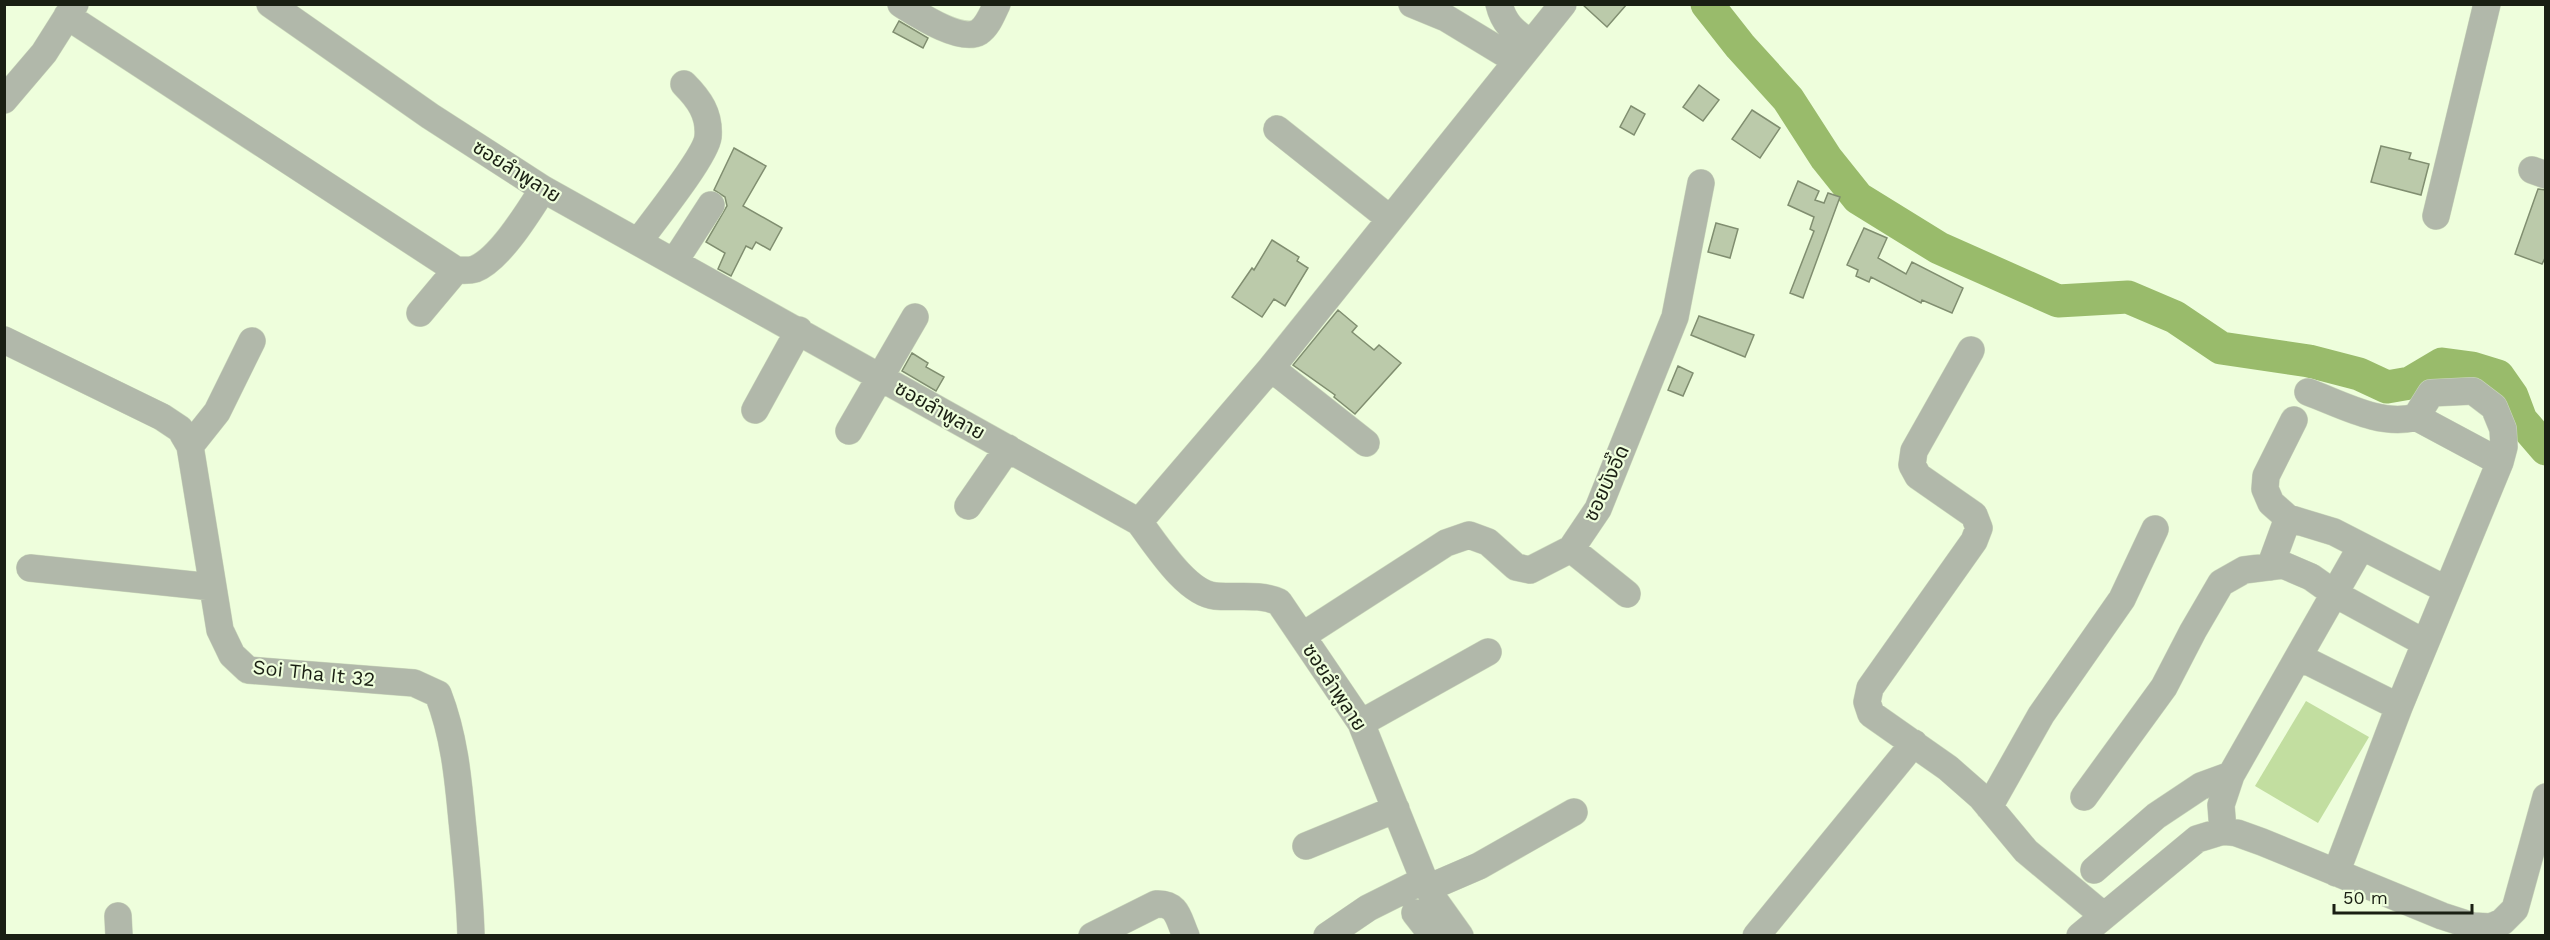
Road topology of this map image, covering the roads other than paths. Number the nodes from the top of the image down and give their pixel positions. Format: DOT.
graph roads {
  1 [pos="270,4"];
  2 [pos="900,4"];
  3 [pos="997,4"];
  4 [pos="1412,4"];
  5 [pos="1499,4"];
  6 [pos="1563,4"];
  7 [pos="2487,4"];
  8 [pos="71,10"];
  9 [pos="1524,53"];
  10 [pos="684,84"];
  11 [pos="4,100"];
  12 [pos="1277,129"];
  13 [pos="1701,183"];
  14 [pos="543,189"];
  15 [pos="711,205"];
  16 [pos="2436,216"];
  17 [pos="1390,219"];
  18 [pos="638,242"];
  19 [pos="674,262"];
  20 [pos="456,270"];
  21 [pos="420,313"];
  22 [pos="915,317"];
  23 [pos="799,330"];
  24 [pos="4,340"];
  25 [pos="252,341"];
  26 [pos="1971,350"];
  27 [pos="1271,368"];
  28 [pos="879,375"];
  29 [pos="2308,392"];
  30 [pos="755,410"];
  31 [pos="2416,417"];
  32 [pos="2294,420"];
  33 [pos="849,431"];
  34 [pos="1366,443"];
  35 [pos="190,446"];
  36 [pos="1008,448"];
  37 [pos="2500,462"];
  38 [pos="968,506"];
  39 [pos="2288,518"];
  40 [pos="1139,522"];
  41 [pos="2155,529"];
  42 [pos="2361,547"];
  43 [pos="1571,549"];
  44 [pos="2270,567"];
  45 [pos="30,568"];
  46 [pos="212,587"];
  47 [pos="2447,590"];
  48 [pos="1627,594"];
  49 [pos="2335,594"];
  50 [pos="1302,636"];
  51 [pos="2426,643"];
  52 [pos="1488,652"];
  53 [pos="2299,657"];
  54 [pos="2399,708"];
  55 [pos="1361,723"];
  56 [pos="1914,743"];
  57 [pos="2231,776"];
  58 [pos="2084,796"];
  59 [pos="2546,797"];
  60 [pos="1989,807"];
  61 [pos="1396,809"];
  62 [pos="1574,812"];
  63 [pos="2223,831"];
  64 [pos="1306,846"];
  65 [pos="2094,870"];
  66 [pos="2336,873"];
  67 [pos="1426,884"];
  68 [pos="1415,913"];
  69 [pos="2104,916"];
  70 [pos="2490,931"];
  71 [pos="471,936"];
  72 [pos="1092,936"];
  73 [pos="1186,936"];
  74 [pos="1327,936"];
  75 [pos="1433,936"];
  76 [pos="1460,936"];
  77 [pos="1756,936"];
  78 [pos="2080,936"];
  1 -- 14 [label="street, ซอยลำพูลาย"];
  2 -- 3 [label="street"];
  4 -- 9 [label="street"];
  5 -- 9 [label="street"];
  6 -- 9 [label="street"];
  7 -- 16 [label="street"];
  8 -- 11 [label="street"];
  8 -- 20 [label="street"];
  9 -- 17 [label="street"];
  10 -- 18 [label="street"];
  12 -- 17 [label="street"];
  13 -- 43 [label="street, ซอยบังอี๊ด"];
  14 -- 18 [label="street, ซอยลำพูลาย"];
  14 -- 20 [label="street"];
  15 -- 19 [label="street"];
  17 -- 27 [label="street"];
  18 -- 19 [label="street, ซอยลำพูลาย"];
  19 -- 23 [label="street, ซอยลำพูลาย"];
  20 -- 21 [label="street"];
  22 -- 28 [label="street"];
  23 -- 28 [label="street, ซอยลำพูลาย"];
  23 -- 30 [label="street"];
  24 -- 35 [label="street"];
  25 -- 35 [label="street"];
  26 -- 56 [label="street"];
  27 -- 34 [label="street"];
  27 -- 40 [label="street"];
  28 -- 33 [label="street"];
  28 -- 36 [label="street, ซอยลำพูลาย"];
  29 -- 31 [label="street"];
  31 -- 37 [label="street"];
  31 -- 37 [label="street"];
  32 -- 39 [label="street"];
  35 -- 46 [label="street, Soi Tha It 32"];
  36 -- 38 [label="street"];
  36 -- 40 [label="street, ซอยลำพูลาย"];
  37 -- 47 [label="street"];
  39 -- 42 [label="street"];
  39 -- 44 [label="street"];
  40 -- 50 [label="street, ซอยลำพูลาย"];
  41 -- 60 [label="street"];
  42 -- 47 [label="street"];
  42 -- 49 [label="street"];
  43 -- 48 [label="street"];
  43 -- 50 [label="street, ซอยบังอี๊ด"];
  44 -- 49 [label="street"];
  44 -- 58 [label="street"];
  45 -- 46 [label="street"];
  46 -- 71 [label="street, Soi Tha It 32"];
  47 -- 51 [label="street"];
  49 -- 51 [label="street"];
  49 -- 53 [label="street"];
  50 -- 55 [label="street, ซอยลำพูลาย"];
  51 -- 54 [label="street"];
  52 -- 55 [label="street"];
  53 -- 54 [label="street"];
  53 -- 57 [label="street"];
  54 -- 66 [label="street"];
  55 -- 61 [label="street, ซอยลำพูลาย"];
  56 -- 60 [label="street"];
  56 -- 77 [label="street"];
  57 -- 63 [label="street"];
  57 -- 65 [label="street"];
  59 -- 70 [label="street"];
  60 -- 69 [label="street"];
  61 -- 64 [label="street"];
  61 -- 67 [label="street, ซอยลำพูลาย"];
  62 -- 67 [label="street"];
  63 -- 66 [label="street"];
  63 -- 69 [label="street"];
  66 -- 70 [label="street"];
  67 -- 74 [label="street"];
  67 -- 76 [label="street, ซอยลำพูลาย"];
  68 -- 75 [label="street"];
  69 -- 78 [label="street"];
  72 -- 73 [label="street"];
}
